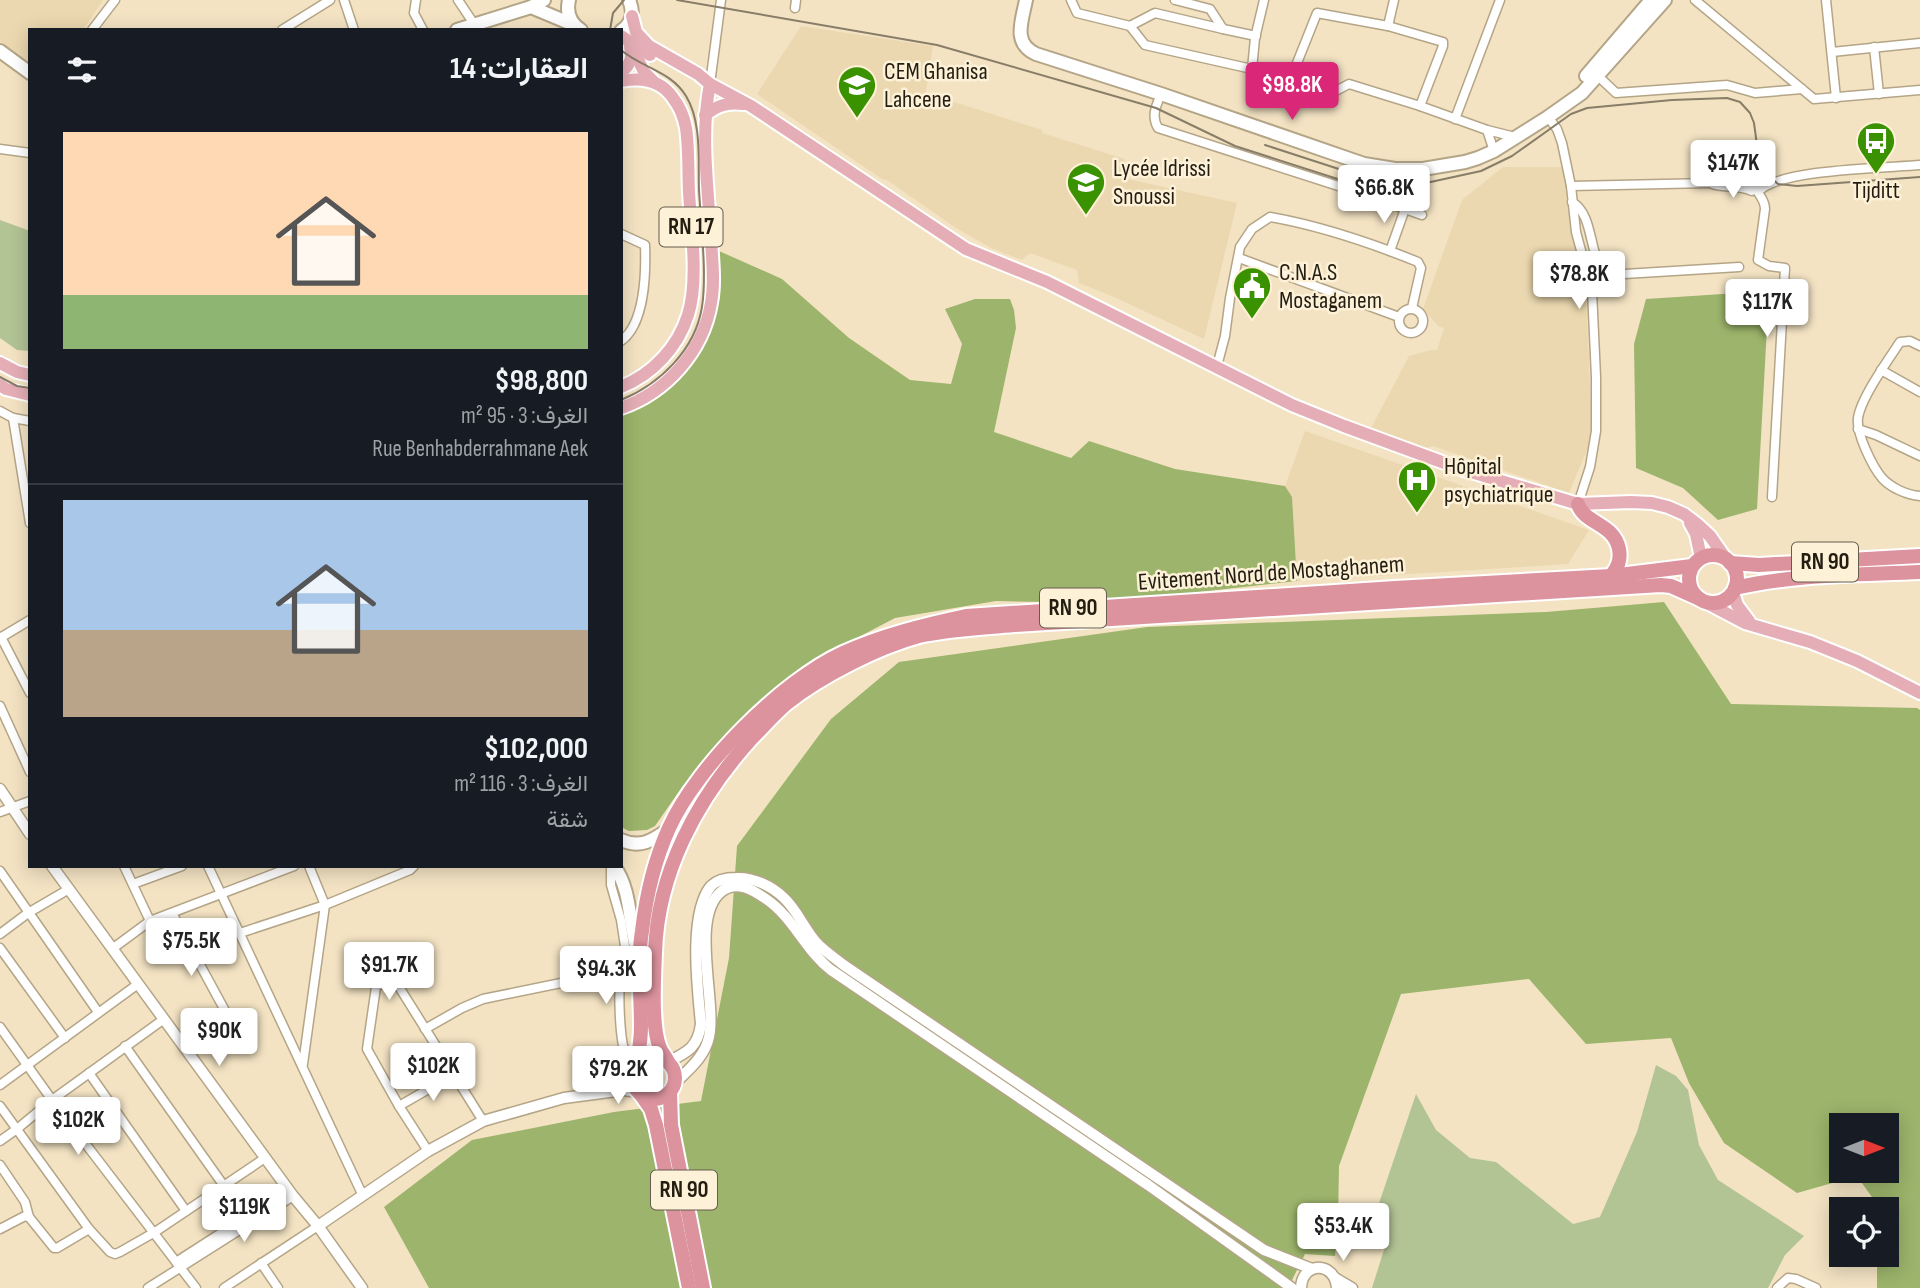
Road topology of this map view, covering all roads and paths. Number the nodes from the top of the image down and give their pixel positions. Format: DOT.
graph roads {
  1 [pos="115,0"];
  2 [pos="330,0"];
  3 [pos="344,0"];
  4 [pos="416,0"];
  5 [pos="458,0"];
  6 [pos="544,0"];
  7 [pos="569,0"];
  8 [pos="630,0"];
  9 [pos="722,0"];
  10 [pos="1026,0"];
  11 [pos="1071,0"];
  12 [pos="1175,0"];
  13 [pos="1264,0"];
  14 [pos="1394,0"];
  15 [pos="1500,0"];
  16 [pos="1651,0"];
  17 [pos="1665,0"];
  18 [pos="1695,0"];
  19 [pos="1826,0"];
  20 [pos="523,5"];
  21 [pos="632,16"];
  22 [pos="474,24"];
  23 [pos="1130,26"];
  24 [pos="1388,26"];
  25 [pos="578,27"];
  26 [pos="94,28"];
  27 [pos="285,28"];
  28 [pos="353,28"];
  29 [pos="422,28"];
  30 [pos="463,28"];
  31 [pos="1223,29"];
  32 [pos="1256,36"];
  33 [pos="624,37"];
  34 [pos="1920,43"];
  35 [pos="1874,47"];
  36 [pos="0,51"];
  37 [pos="1832,52"];
  38 [pos="1252,69"];
  39 [pos="623,70"];
  40 [pos="28,72"];
  41 [pos="1598,76"];
  42 [pos="623,81"];
  43 [pos="654,82"];
  44 [pos="1289,83"];
  45 [pos="710,84"];
  46 [pos="1802,89"];
  47 [pos="1920,90"];
  48 [pos="1161,94"];
  49 [pos="1879,94"];
  50 [pos="1836,98"];
  51 [pos="751,106"];
  52 [pos="1420,106"];
  53 [pos="1552,114"];
  54 [pos="705,115"];
  55 [pos="1455,119"];
  56 [pos="1487,130"];
  57 [pos="1515,137"];
  58 [pos="0,149"];
  59 [pos="1494,151"];
  60 [pos="28,153"];
  61 [pos="1920,165"];
  62 [pos="1571,186"];
  63 [pos="1757,190"];
  64 [pos="1572,202"];
  65 [pos="1405,209"];
  66 [pos="1422,215"];
  67 [pos="623,235"];
  68 [pos="1390,251"];
  69 [pos="1239,258"];
  70 [pos="1738,267"];
  71 [pos="1412,308"];
  72 [pos="1399,317"];
  73 [pos="623,340"];
  74 [pos="1920,346"];
  75 [pos="0,363"];
  76 [pos="1217,366"];
  77 [pos="1881,370"];
  78 [pos="28,375"];
  79 [pos="0,385"];
  80 [pos="623,386"];
  81 [pos="1920,392"];
  82 [pos="28,395"];
  83 [pos="623,407"];
  84 [pos="0,411"];
  85 [pos="13,418"];
  86 [pos="28,421"];
  87 [pos="1858,429"];
  88 [pos="1920,457"];
  89 [pos="1920,496"];
  90 [pos="1772,497"];
  91 [pos="1578,504"];
  92 [pos="28,511"];
  93 [pos="1684,514"];
  94 [pos="1920,556"];
  95 [pos="1728,561"];
  96 [pos="1697,562"];
  97 [pos="1920,572"];
  98 [pos="1612,576"];
  99 [pos="1734,590"];
  100 [pos="1701,600"];
  101 [pos="28,621"];
  102 [pos="1758,627"];
  103 [pos="1,637"];
  104 [pos="28,689"];
  105 [pos="1920,693"];
  106 [pos="0,706"];
  107 [pos="28,768"];
  108 [pos="0,789"];
  109 [pos="28,802"];
  110 [pos="12,807"];
  111 [pos="0,812"];
  112 [pos="669,829"];
  113 [pos="28,831"];
  114 [pos="623,842"];
  115 [pos="53,868"];
  116 [pos="125,868"];
  117 [pos="176,868"];
  118 [pos="209,868"];
  119 [pos="289,868"];
  120 [pos="310,868"];
  121 [pos="412,868"];
  122 [pos="614,868"];
  123 [pos="0,871"];
  124 [pos="132,884"];
  125 [pos="69,889"];
  126 [pos="221,894"];
  127 [pos="324,905"];
  128 [pos="28,913"];
  129 [pos="172,913"];
  130 [pos="150,921"];
  131 [pos="240,933"];
  132 [pos="0,934"];
  133 [pos="112,949"];
  134 [pos="1,951"];
  135 [pos="636,962"];
  136 [pos="621,978"];
  137 [pos="138,984"];
  138 [pos="98,1013"];
  139 [pos="164,1019"];
  140 [pos="0,1027"];
  141 [pos="425,1029"];
  142 [pos="236,1031"];
  143 [pos="65,1038"];
  144 [pos="125,1046"];
  145 [pos="668,1062"];
  146 [pos="303,1064"];
  147 [pos="27,1065"];
  148 [pos="635,1067"];
  149 [pos="89,1073"];
  150 [pos="453,1075"];
  151 [pos="0,1085"];
  152 [pos="672,1088"];
  153 [pos="599,1092"];
  154 [pos="640,1094"];
  155 [pos="52,1100"];
  156 [pos="0,1106"];
  157 [pos="399,1106"];
  158 [pos="483,1121"];
  159 [pos="17,1129"];
  160 [pos="0,1141"];
  161 [pos="428,1151"];
  162 [pos="265,1158"];
  163 [pos="0,1165"];
  164 [pos="223,1186"];
  165 [pos="290,1193"];
  166 [pos="363,1196"];
  167 [pos="186,1211"];
  168 [pos="29,1217"];
  169 [pos="318,1226"];
  170 [pos="0,1229"];
  171 [pos="89,1229"];
  172 [pos="155,1232"];
  173 [pos="261,1264"];
  174 [pos="178,1265"];
  175 [pos="1312,1269"];
  176 [pos="1336,1283"];
  177 [pos="194,1285"];
  178 [pos="148,1288"];
  179 [pos="181,1288"];
  180 [pos="224,1288"];
  181 [pos="278,1288"];
  182 [pos="362,1288"];
  183 [pos="689,1288"];
  184 [pos="703,1288"];
  185 [pos="1292,1288"];
  186 [pos="1301,1288"];
  187 [pos="1352,1288"];
  188 [pos="1777,1288"];
  189 [pos="1816,1288"];
  1 -- 26 [label="street"];
  2 -- 27 [label="street"];
  3 -- 28 [label="street"];
  4 -- 29 [label="street"];
  5 -- 22 [label="street"];
  6 -- 20 [label="main road"];
  7 -- 25 [label="main road"];
  8 -- 21 [label="main road"];
  9 -- 45 [label="street"];
  10 -- 48 [label="main road"];
  11 -- 23 [label="street"];
  12 -- 31 [label="street"];
  13 -- 32 [label="street"];
  14 -- 24 [label="street"];
  15 -- 55 [label="street"];
  16 -- 53 [label="main road"];
  17 -- 41 [label="main road"];
  18 -- 46 [label="street"];
  19 -- 37 [label="street"];
  20 -- 22 [label="main road"];
  20 -- 25 [label="main road"];
  21 -- 33 [label="main road"];
  21 -- 45 [label="main road"];
  22 -- 30 [label="main road"];
  23 -- 31 [label="street"];
  23 -- 38 [label="street"];
  24 -- 44 [label="street"];
  24 -- 52 [label="street"];
  31 -- 32 [label="street"];
  32 -- 38 [label="street"];
  33 -- 39 [label="main road"];
  33 -- 43 [label="main road"];
  33 -- 45 [label="main road"];
  34 -- 35 [label="street"];
  35 -- 37 [label="street"];
  35 -- 49 [label="street"];
  36 -- 40 [label="main road"];
  37 -- 50 [label="street"];
  38 -- 44 [label="street"];
  41 -- 46 [label="street"];
  41 -- 53 [label="main road"];
  42 -- 43 [label="main road"];
  43 -- 80 [label="main road, RN 17"];
  44 -- 52 [label="street"];
  45 -- 51 [label="main road"];
  45 -- 54 [label="main road, RN 17"];
  46 -- 50 [label="street"];
  47 -- 49 [label="street"];
  48 -- 59 [label="main road"];
  48 -- 65 [label="street"];
  49 -- 50 [label="street"];
  51 -- 54 [label="main road"];
  51 -- 76 [label="main road"];
  52 -- 55 [label="street"];
  53 -- 57 [label="main road"];
  53 -- 62 [label="street"];
  54 -- 83 [label="main road, RN 17"];
  55 -- 56 [label="street"];
  56 -- 57 [label="street"];
  56 -- 59 [label="street"];
  57 -- 59 [label="main road"];
  58 -- 60 [label="street"];
  61 -- 63 [label="street"];
  62 -- 63 [label="street"];
  62 -- 64 [label="street"];
  63 -- 90 [label="street"];
  64 -- 70 [label="street"];
  64 -- 91 [label="street"];
  65 -- 66 [label="street"];
  65 -- 68 [label="street"];
  67 -- 73 [label="street"];
  68 -- 69 [label="street"];
  68 -- 71 [label="street"];
  69 -- 72 [label="street"];
  69 -- 76 [label="street"];
  71 -- 72 [label="street"];
  71 -- 72 [label="street"];
  74 -- 77 [label="street"];
  75 -- 78 [label="main road"];
  76 -- 91 [label="main road"];
  77 -- 81 [label="street"];
  77 -- 87 [label="street"];
  79 -- 82 [label="main road"];
  84 -- 85 [label="street"];
  85 -- 86 [label="street"];
  85 -- 92 [label="street"];
  87 -- 88 [label="street"];
  87 -- 89 [label="street"];
  91 -- 93 [label="main road"];
  91 -- 98 [label="highway"];
  93 -- 95 [label="main road"];
  93 -- 96 [label="main road"];
  94 -- 95 [label="highway, RN 90"];
  95 -- 96 [label="highway"];
  95 -- 99 [label="highway"];
  96 -- 98 [label="highway, Evitement Nord de Mostaghanem / RN 90"];
  96 -- 100 [label="highway"];
  97 -- 99 [label="highway, RN 90"];
  98 -- 112 [label="highway, Evitement Nord de Mostaghanem / RN 90"];
  99 -- 100 [label="highway"];
  99 -- 102 [label="main road"];
  100 -- 102 [label="main road"];
  100 -- 145 [label="highway, Evitement Nord de Mostaghanem / RN 90"];
  101 -- 103 [label="street"];
  102 -- 105 [label="main road"];
  103 -- 104 [label="street"];
  106 -- 107 [label="street"];
  108 -- 110 [label="street"];
  109 -- 110 [label="street"];
  110 -- 111 [label="street"];
  110 -- 113 [label="street"];
  112 -- 114 [label="main road"];
  112 -- 135 [label="highway, Evitement Nord de Mostaghanem / RN 90"];
  115 -- 125 [label="street"];
  116 -- 124 [label="street"];
  117 -- 124 [label="street"];
  118 -- 126 [label="street"];
  119 -- 126 [label="street"];
  120 -- 127 [label="street"];
  121 -- 127 [label="street"];
  122 -- 135 [label="main road"];
  123 -- 128 [label="street"];
  124 -- 130 [label="street"];
  125 -- 128 [label="street"];
  125 -- 133 [label="street"];
  126 -- 129 [label="street"];
  126 -- 131 [label="street"];
  127 -- 131 [label="street"];
  127 -- 146 [label="street"];
  128 -- 132 [label="street"];
  128 -- 138 [label="street"];
  129 -- 130 [label="street"];
  129 -- 142 [label="street"];
  130 -- 133 [label="street"];
  131 -- 146 [label="street"];
  133 -- 137 [label="street"];
  134 -- 143 [label="street"];
  135 -- 136 [label="street"];
  135 -- 148 [label="highway, Evitement Nord de Mostaghanem / RN 90"];
  136 -- 141 [label="street"];
  136 -- 148 [label="street"];
  137 -- 138 [label="street"];
  137 -- 139 [label="street"];
  138 -- 143 [label="street"];
  139 -- 144 [label="street"];
  139 -- 162 [label="street"];
  140 -- 147 [label="street"];
  141 -- 150 [label="street"];
  141 -- 157 [label="street"];
  143 -- 147 [label="street"];
  144 -- 149 [label="street"];
  144 -- 164 [label="street"];
  145 -- 148 [label="highway"];
  145 -- 152 [label="highway"];
  145 -- 175 [label="street"];
  146 -- 166 [label="street"];
  147 -- 151 [label="street"];
  147 -- 155 [label="street"];
  148 -- 153 [label="street"];
  148 -- 154 [label="highway"];
  149 -- 155 [label="street"];
  149 -- 167 [label="street"];
  150 -- 157 [label="street"];
  150 -- 158 [label="street"];
  152 -- 154 [label="highway"];
  152 -- 184 [label="highway, RN 90"];
  152 -- 185 [label="street"];
  153 -- 154 [label="street"];
  153 -- 158 [label="street"];
  154 -- 183 [label="highway, RN 90"];
  155 -- 159 [label="street"];
  155 -- 172 [label="street"];
  156 -- 159 [label="street"];
  157 -- 161 [label="street"];
  158 -- 161 [label="street"];
  159 -- 160 [label="street"];
  159 -- 171 [label="street"];
  161 -- 166 [label="street"];
  162 -- 164 [label="street"];
  162 -- 165 [label="street"];
  163 -- 168 [label="street"];
  164 -- 167 [label="street"];
  165 -- 169 [label="street"];
  165 -- 174 [label="street"];
  166 -- 169 [label="street"];
  167 -- 172 [label="street"];
  168 -- 170 [label="street"];
  168 -- 171 [label="street"];
  169 -- 173 [label="street"];
  169 -- 182 [label="street"];
  171 -- 172 [label="street"];
  172 -- 174 [label="street"];
  173 -- 180 [label="street"];
  173 -- 181 [label="street"];
  174 -- 177 [label="street"];
  174 -- 178 [label="street"];
  175 -- 176 [label="street"];
  175 -- 186 [label="street"];
  176 -- 187 [label="street"];
  177 -- 179 [label="street"];
  188 -- 189 [label="street"];
}
